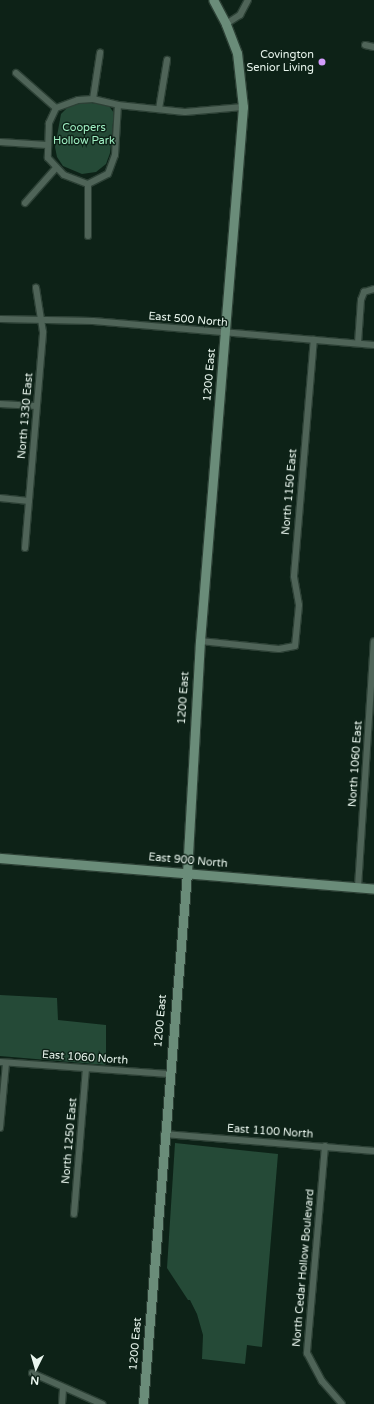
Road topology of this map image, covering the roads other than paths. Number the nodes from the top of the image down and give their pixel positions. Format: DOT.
graph roads {
  1 [pos="213,0"];
  2 [pos="248,0"];
  3 [pos="226,24"];
  4 [pos="365,45"];
  5 [pos="374,47"];
  6 [pos="100,53"];
  7 [pos="166,60"];
  8 [pos="16,73"];
  9 [pos="93,99"];
  10 [pos="118,105"];
  11 [pos="243,107"];
  12 [pos="56,108"];
  13 [pos="159,109"];
  14 [pos="0,142"];
  15 [pos="47,145"];
  16 [pos="56,168"];
  17 [pos="88,184"];
  18 [pos="25,203"];
  19 [pos="88,236"];
  20 [pos="36,288"];
  21 [pos="372,288"];
  22 [pos="0,319"];
  23 [pos="43,321"];
  24 [pos="225,333"];
  25 [pos="314,340"];
  26 [pos="358,343"];
  27 [pos="374,345"];
  28 [pos="0,404"];
  29 [pos="36,406"];
  30 [pos="0,498"];
  31 [pos="29,501"];
  32 [pos="25,548"];
  33 [pos="200,640"];
  34 [pos="374,642"];
  35 [pos="0,858"];
  36 [pos="187,873"];
  37 [pos="358,887"];
  38 [pos="374,889"];
  39 [pos="3,1062"];
  40 [pos="86,1069"];
  41 [pos="169,1074"];
  42 [pos="0,1128"];
  43 [pos="164,1134"];
  44 [pos="325,1146"];
  45 [pos="374,1150"];
  46 [pos="74,1214"];
  47 [pos="32,1372"];
  48 [pos="63,1388"];
  49 [pos="62,1404"];
  50 [pos="102,1404"];
  51 [pos="143,1404"];
  52 [pos="342,1404"];
  1 -- 3 [label="main road, 1200 East"];
  2 -- 3 [label="street"];
  3 -- 11 [label="main road, 1200 East"];
  4 -- 5 [label="street"];
  6 -- 9 [label="street"];
  7 -- 13 [label="street"];
  8 -- 12 [label="street"];
  9 -- 10 [label="street"];
  9 -- 12 [label="street"];
  10 -- 13 [label="street"];
  10 -- 17 [label="street"];
  11 -- 13 [label="street"];
  11 -- 24 [label="main road, 1200 East"];
  12 -- 15 [label="street"];
  14 -- 15 [label="street"];
  15 -- 16 [label="street"];
  16 -- 17 [label="street"];
  16 -- 18 [label="street"];
  17 -- 19 [label="street"];
  20 -- 23 [label="street, North 1330 East"];
  21 -- 26 [label="street"];
  22 -- 23 [label="street, East 500 North"];
  23 -- 24 [label="street, East 500 North"];
  23 -- 29 [label="street, North 1330 East"];
  24 -- 25 [label="street, East 500 North"];
  24 -- 33 [label="main road, 1200 East"];
  25 -- 26 [label="street, East 500 North"];
  25 -- 33 [label="street, North 1150 East"];
  26 -- 27 [label="street, East 500 North"];
  28 -- 29 [label="street"];
  29 -- 31 [label="street, North 1330 East"];
  30 -- 31 [label="street"];
  31 -- 32 [label="street, North 1330 East"];
  33 -- 36 [label="main road, 1200 East"];
  34 -- 37 [label="street, North 1060 East"];
  35 -- 36 [label="main road, East 900 North"];
  36 -- 37 [label="main road, East 900 North"];
  36 -- 41 [label="main road, 1200 East"];
  37 -- 38 [label="main road, East 900 North"];
  39 -- 40 [label="street, East 1060 North"];
  39 -- 42 [label="street"];
  40 -- 41 [label="street, East 1060 North"];
  40 -- 46 [label="street, North 1250 East"];
  41 -- 43 [label="main road, 1200 East"];
  43 -- 44 [label="street, East 1100 North"];
  43 -- 51 [label="main road, 1200 East"];
  44 -- 45 [label="street, East 1100 North"];
  44 -- 52 [label="street, North Cedar Hollow Boulevard"];
  47 -- 48 [label="street"];
  48 -- 49 [label="street"];
  48 -- 50 [label="street"];
}
